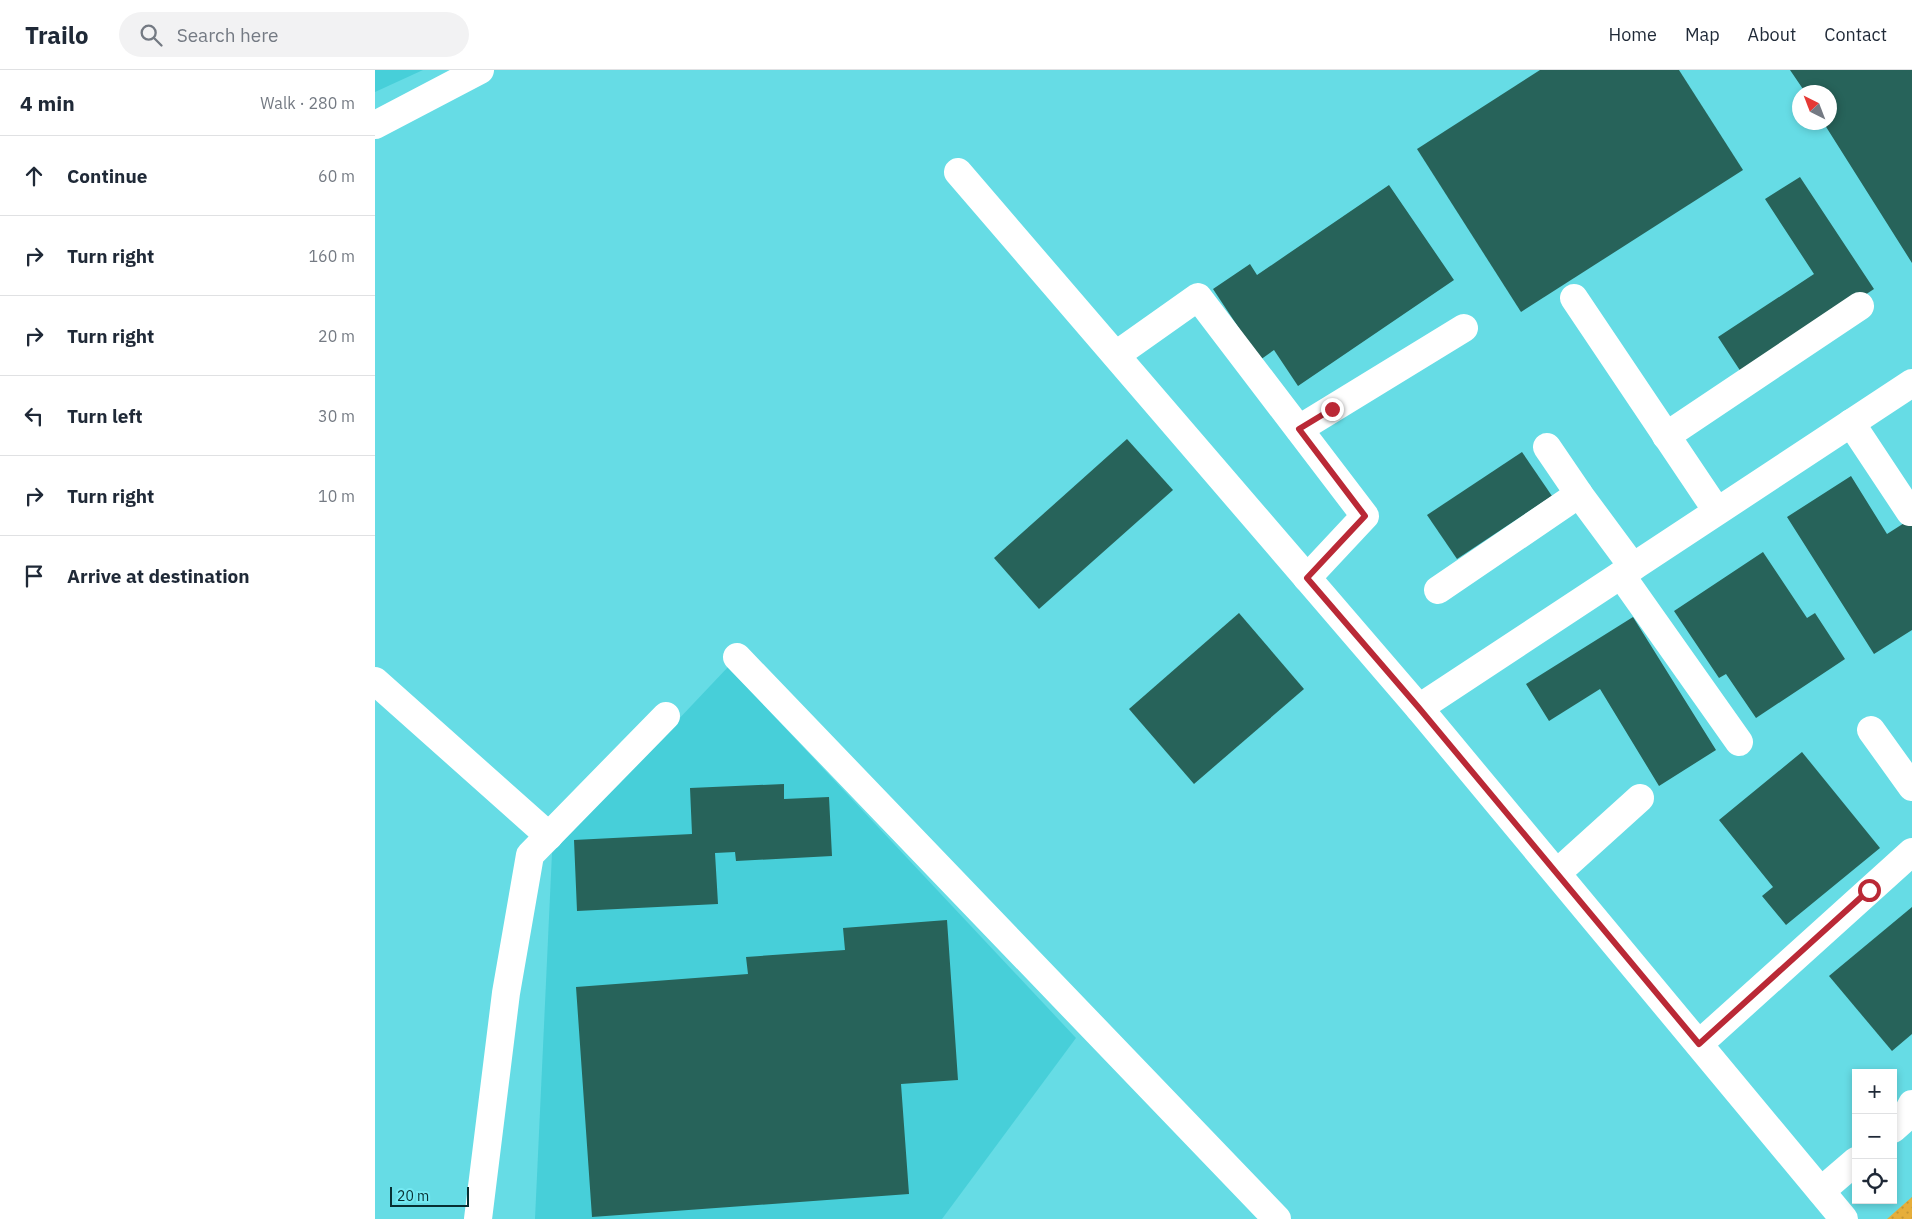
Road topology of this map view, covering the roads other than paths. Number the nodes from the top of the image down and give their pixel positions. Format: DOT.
graph roads {
  1 [pos="480,70"];
  2 [pos="375,125"];
  3 [pos="958,172"];
  4 [pos="1574,298"];
  5 [pos="1861,306"];
  6 [pos="1464,328"];
  7 [pos="1116,356"];
  8 [pos="1912,383"];
  9 [pos="1851,423"];
  10 [pos="1299,429"];
  11 [pos="1666,436"];
  12 [pos="1547,447"];
  13 [pos="1579,494"];
  14 [pos="1717,511"];
  15 [pos="1910,512"];
  16 [pos="1627,571"];
  17 [pos="1307,578"];
  18 [pos="1438,590"];
  19 [pos="737,657"];
  20 [pos="375,681"];
  21 [pos="1419,708"];
  22 [pos="666,716"];
  23 [pos="1871,730"];
  24 [pos="1739,742"];
  25 [pos="1912,786"];
  26 [pos="1640,798"];
  27 [pos="549,836"];
  28 [pos="1912,852"];
  29 [pos="1557,874"];
  30 [pos="1699,1044"];
  31 [pos="1912,1104"];
  32 [pos="1897,1126"];
  33 [pos="1852,1164"];
  34 [pos="1821,1191"];
  35 [pos="478,1219"];
  36 [pos="1277,1219"];
  37 [pos="1844,1219"];
  1 -- 2 [label="lane"];
  3 -- 7 [label="lane"];
  4 -- 11 [label="lane"];
  5 -- 11 [label="lane"];
  6 -- 10 [label="lane"];
  7 -- 10 [label="lane"];
  7 -- 17 [label="lane"];
  8 -- 9 [label="lane"];
  9 -- 14 [label="lane"];
  9 -- 15 [label="lane"];
  10 -- 17 [label="lane"];
  11 -- 14 [label="lane"];
  12 -- 13 [label="lane"];
  13 -- 16 [label="lane"];
  13 -- 18 [label="lane"];
  14 -- 16 [label="lane"];
  16 -- 21 [label="lane"];
  16 -- 24 [label="lane"];
  17 -- 21 [label="lane"];
  19 -- 36 [label="lane"];
  20 -- 27 [label="lane"];
  21 -- 29 [label="lane"];
  22 -- 27 [label="lane"];
  23 -- 25 [label="lane"];
  26 -- 29 [label="lane"];
  27 -- 35 [label="lane"];
  28 -- 30 [label="lane"];
  29 -- 30 [label="lane"];
  30 -- 34 [label="lane"];
  31 -- 32 [label="lane"];
  33 -- 34 [label="lane"];
  34 -- 37 [label="lane"];
}
